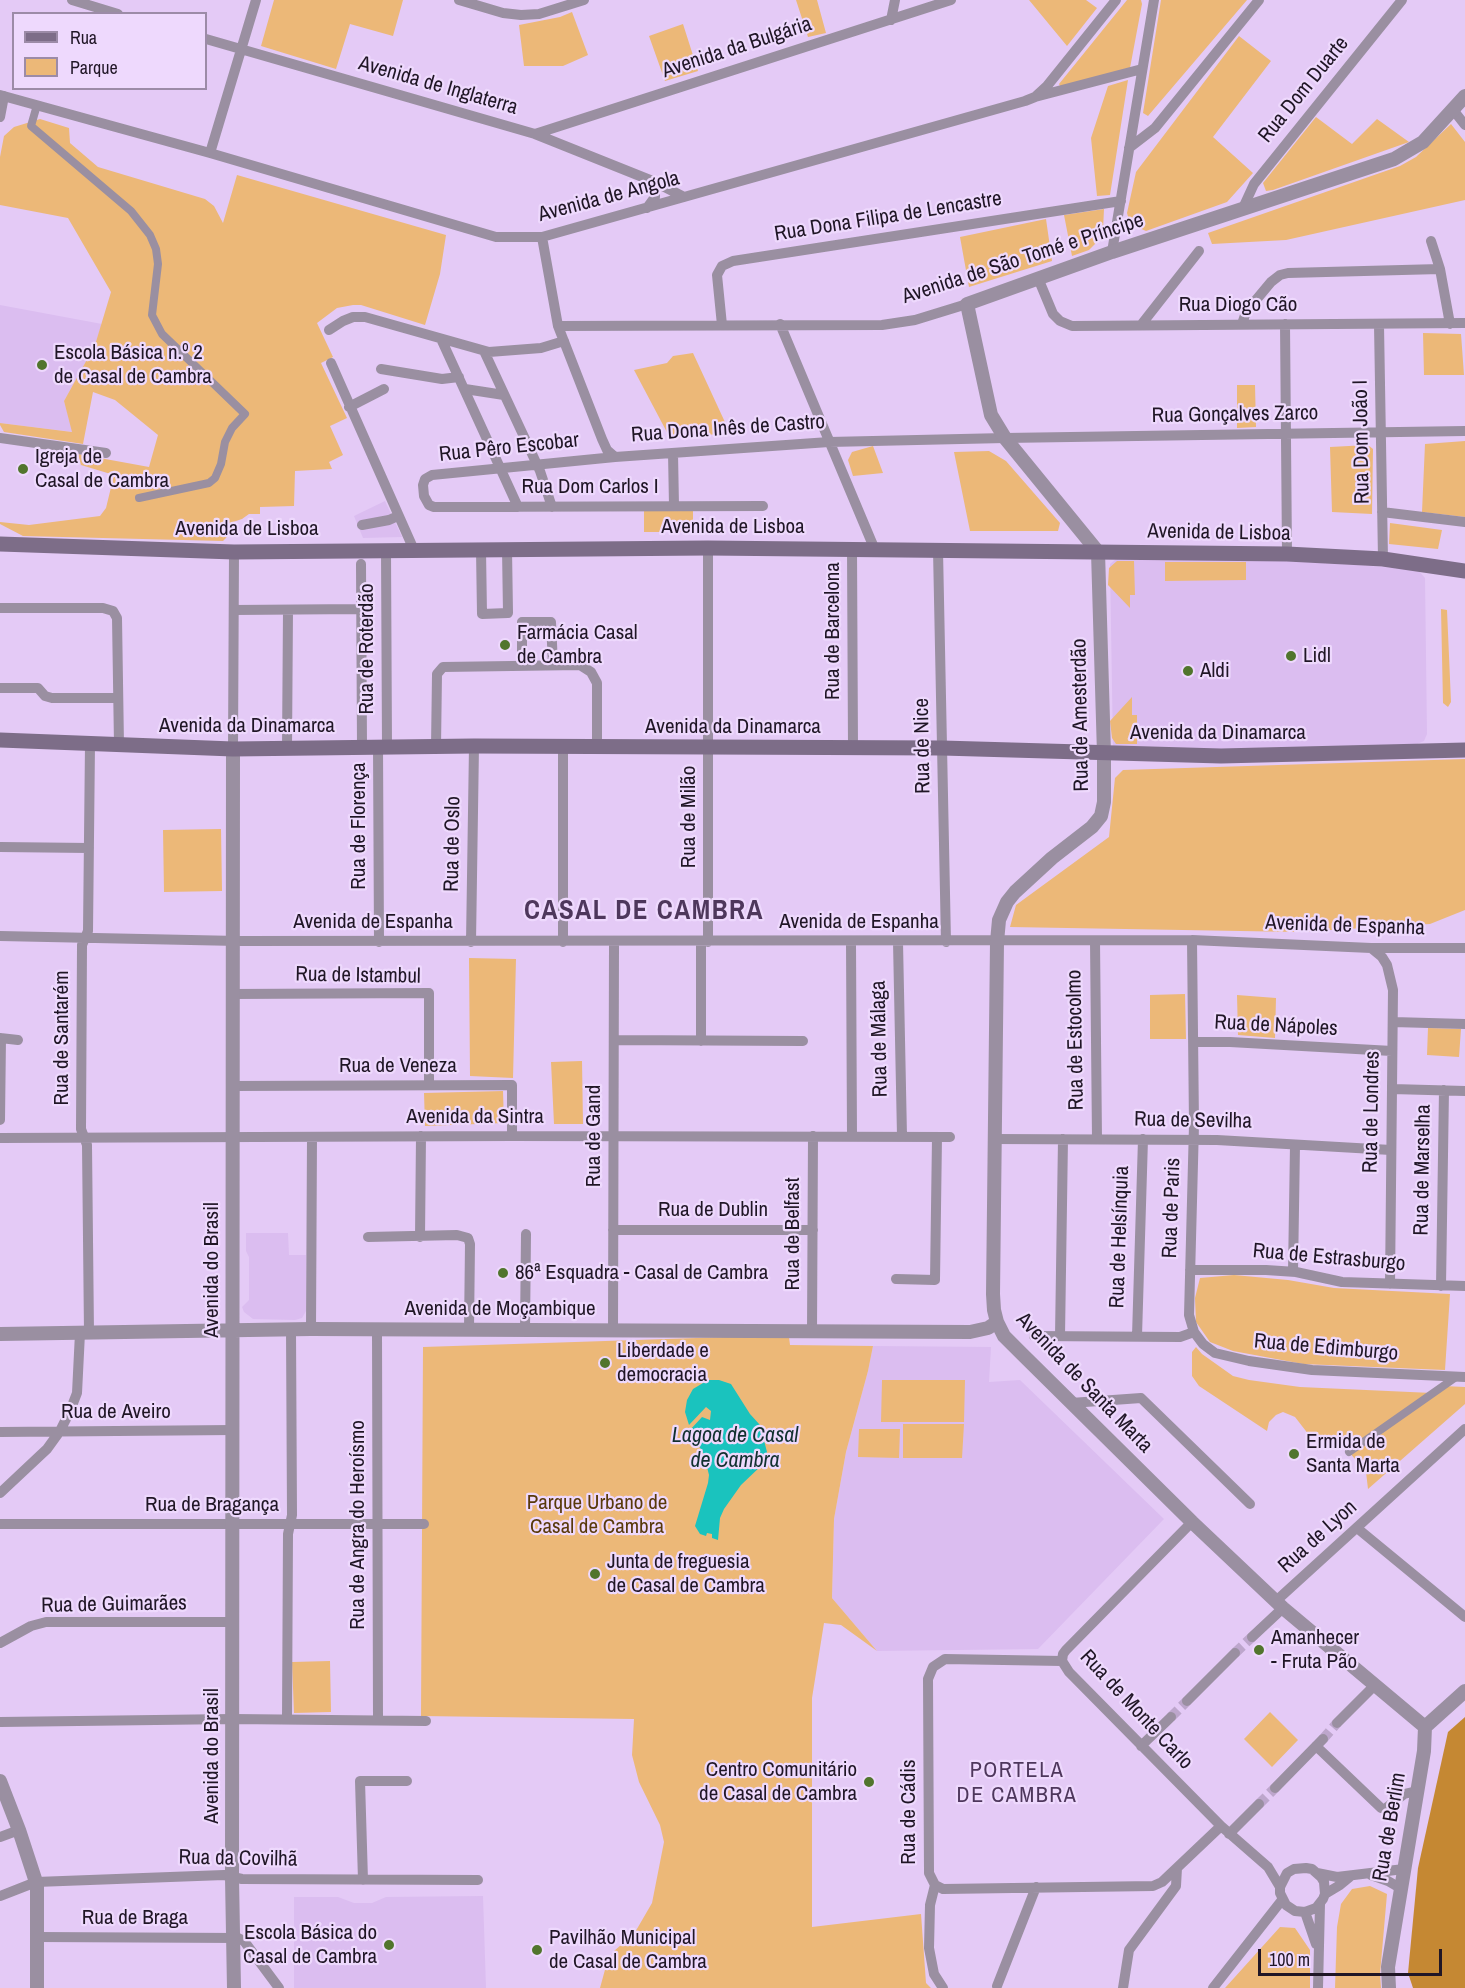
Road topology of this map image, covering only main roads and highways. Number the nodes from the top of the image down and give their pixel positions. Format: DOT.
graph roads {
  1 [pos="0,544"];
  2 [pos="1465,571"];
  3 [pos="0,740"];
  4 [pos="1465,750"];
  1 -- 2 [label="main road, Avenida de Lisboa"];
  3 -- 4 [label="main road, Avenida da Dinamarca"];
}
